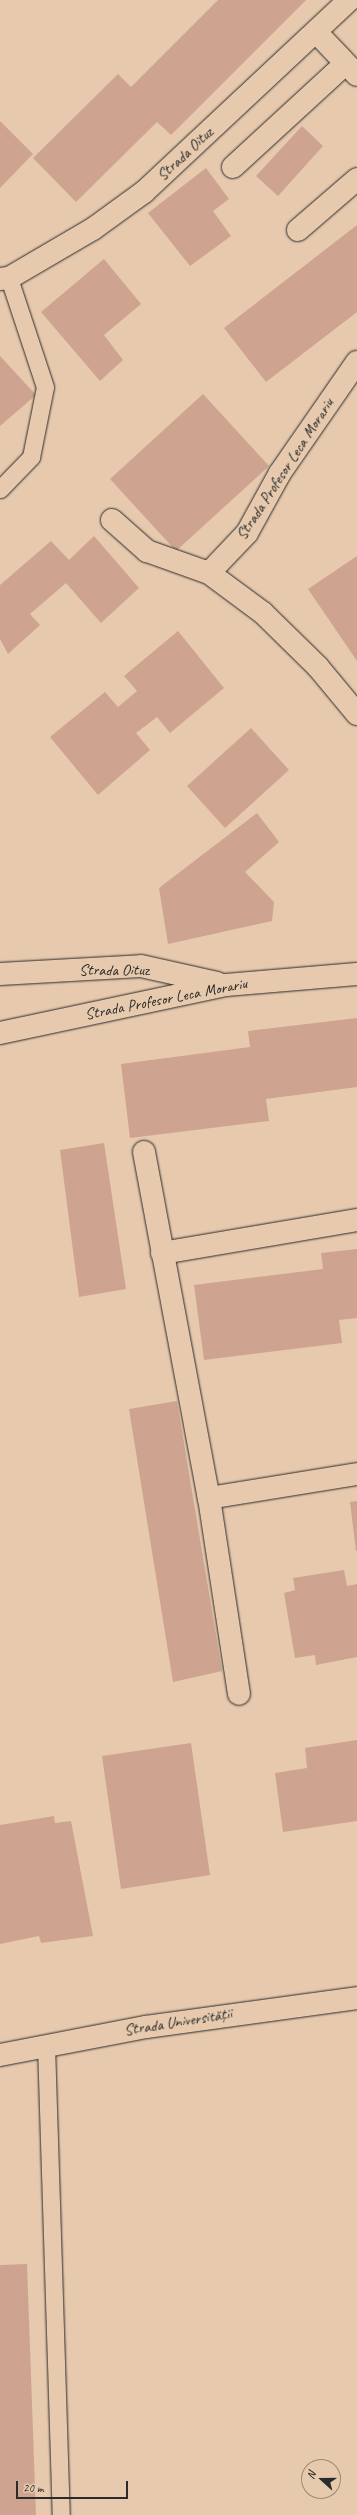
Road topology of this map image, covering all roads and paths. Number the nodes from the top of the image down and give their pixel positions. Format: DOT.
graph roads {
  1 [pos="348,0"];
  2 [pos="316,32"];
  3 [pos="351,69"];
  4 [pos="233,167"];
  5 [pos="357,179"];
  6 [pos="298,230"];
  7 [pos="5,278"];
  8 [pos="357,362"];
  9 [pos="0,489"];
  10 [pos="112,520"];
  11 [pos="209,573"];
  12 [pos="357,714"];
  13 [pos="0,974"];
  14 [pos="357,974"];
  15 [pos="226,985"];
  16 [pos="0,1033"];
  17 [pos="144,1152"];
  18 [pos="357,1220"];
  19 [pos="162,1253"];
  20 [pos="357,1474"];
  21 [pos="209,1498"];
  22 [pos="239,1694"];
  23 [pos="357,1998"];
  24 [pos="46,2045"];
  25 [pos="0,2055"];
  26 [pos="61,2515"];
  1 -- 2 [label="street, Strada Oituz"];
  2 -- 3 [label="street"];
  2 -- 7 [label="street, Strada Oituz"];
  3 -- 4 [label="street"];
  5 -- 6 [label="street"];
  7 -- 9 [label="lane"];
  8 -- 11 [label="street, Strada Profesor Leca Morariu"];
  10 -- 11 [label="street"];
  11 -- 12 [label="street"];
  13 -- 15 [label="street, Strada Oituz"];
  14 -- 15 [label="street, Strada Profesor Leca Morariu"];
  15 -- 16 [label="street, Strada Profesor Leca Morariu"];
  17 -- 19 [label="street"];
  18 -- 19 [label="street"];
  19 -- 21 [label="street"];
  20 -- 21 [label="street"];
  21 -- 22 [label="street"];
  23 -- 24 [label="street, Strada Universității"];
  24 -- 25 [label="street, Strada Universității"];
  24 -- 26 [label="lane"];
}
